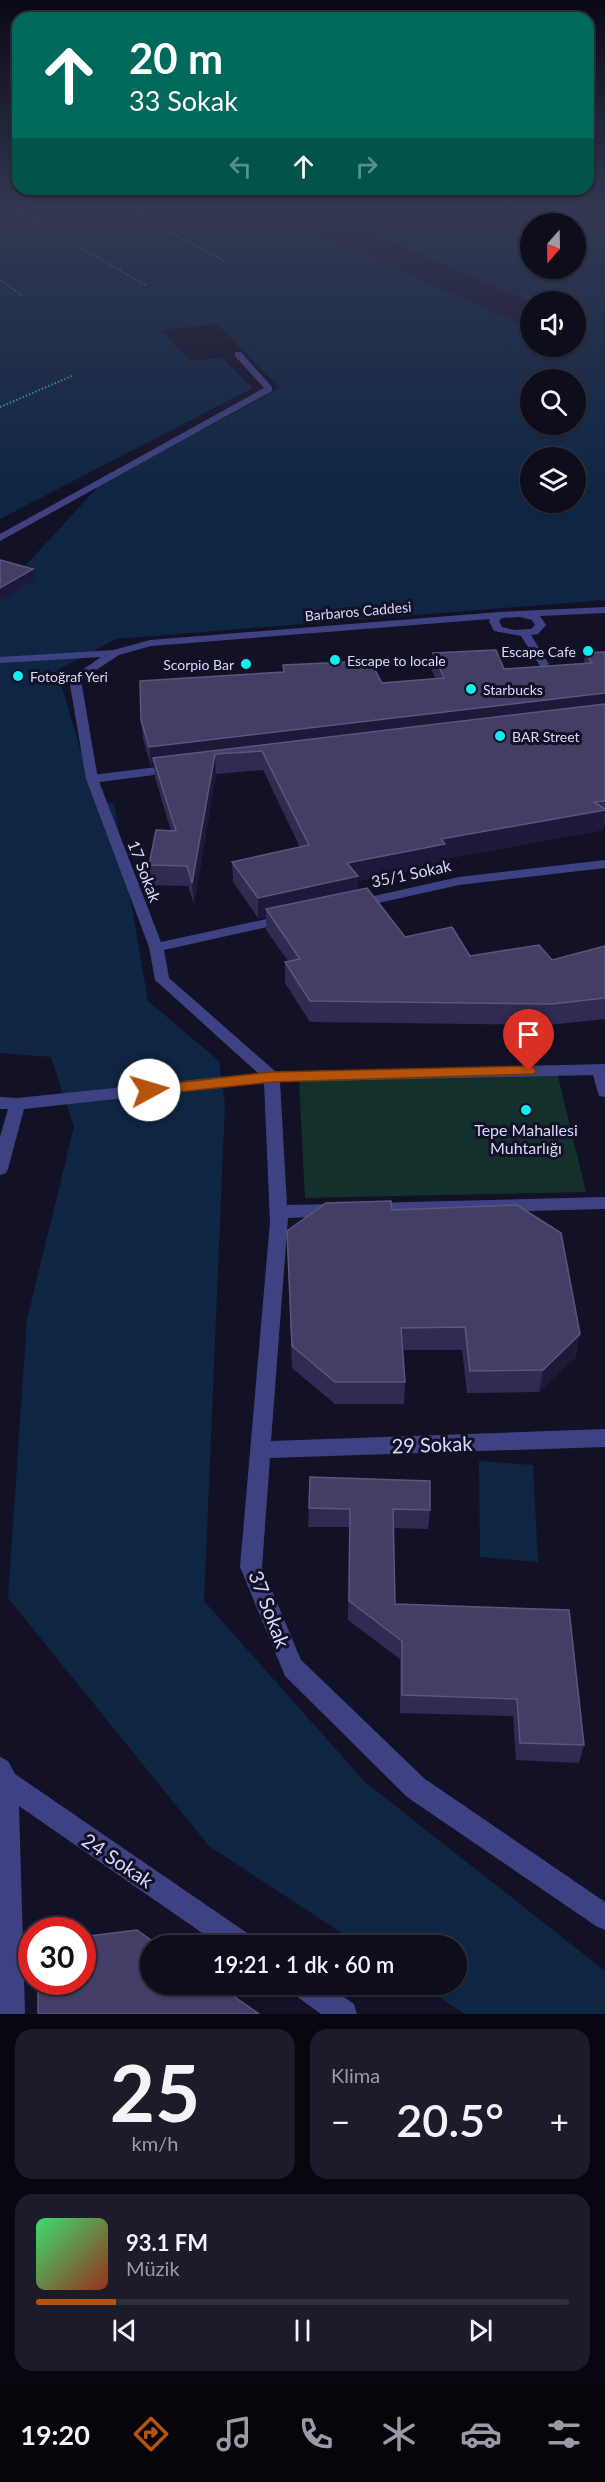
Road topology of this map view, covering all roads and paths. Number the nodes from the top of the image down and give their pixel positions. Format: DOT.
graph roads {
  1 [pos="238,354"];
  2 [pos="72,376"];
  3 [pos="0,407"];
  4 [pos="0,538"];
  5 [pos="605,610"];
  6 [pos="518,614"];
  7 [pos="499,615"];
  8 [pos="524,633"];
  9 [pos="116,653"];
  10 [pos="0,660"];
  11 [pos="544,664"];
  12 [pos="187,768"];
  13 [pos="92,779"];
  14 [pos="605,864"];
  15 [pos="343,906"];
  16 [pos="296,917"];
  17 [pos="156,948"];
  18 [pos="602,1069"];
  19 [pos="272,1077"];
  20 [pos="605,1092"];
  21 [pos="0,1103"];
  22 [pos="17,1104"];
  23 [pos="0,1169"];
  24 [pos="605,1203"];
  25 [pos="278,1212"];
  26 [pos="605,1438"];
  27 [pos="259,1450"];
  28 [pos="3,1776"];
  29 [pos="605,1917"];
  30 [pos="228,1935"];
  31 [pos="317,1995"];
  32 [pos="12,2014"];
  33 [pos="344,2014"];
  1 -- 4 [label="street"];
  2 -- 3 [label="path"];
  5 -- 6 [label="street, Barbaros Caddesi"];
  6 -- 7 [label="street, Barbaros Caddesi"];
  6 -- 8 [label="street"];
  7 -- 8 [label="street"];
  7 -- 9 [label="street, Barbaros Caddesi"];
  8 -- 11 [label="street"];
  9 -- 10 [label="street"];
  9 -- 13 [label="street, 17 Sokak"];
  12 -- 13 [label="street"];
  13 -- 17 [label="street, 17 Sokak"];
  14 -- 15 [label="street, 35/1 Sokak"];
  16 -- 17 [label="street"];
  17 -- 19 [label="street, 17 Sokak"];
  18 -- 19 [label="street"];
  18 -- 20 [label="street"];
  19 -- 22 [label="street"];
  19 -- 25 [label="street, 37 Sokak"];
  21 -- 22 [label="street"];
  22 -- 23 [label="street"];
  24 -- 25 [label="street"];
  25 -- 27 [label="street, 37 Sokak"];
  26 -- 27 [label="street, 29 Sokak"];
  27 -- 29 [label="street, 37 Sokak"];
  28 -- 30 [label="street, 24 Sokak"];
  28 -- 32 [label="street"];
  31 -- 33 [label="street"];
}
